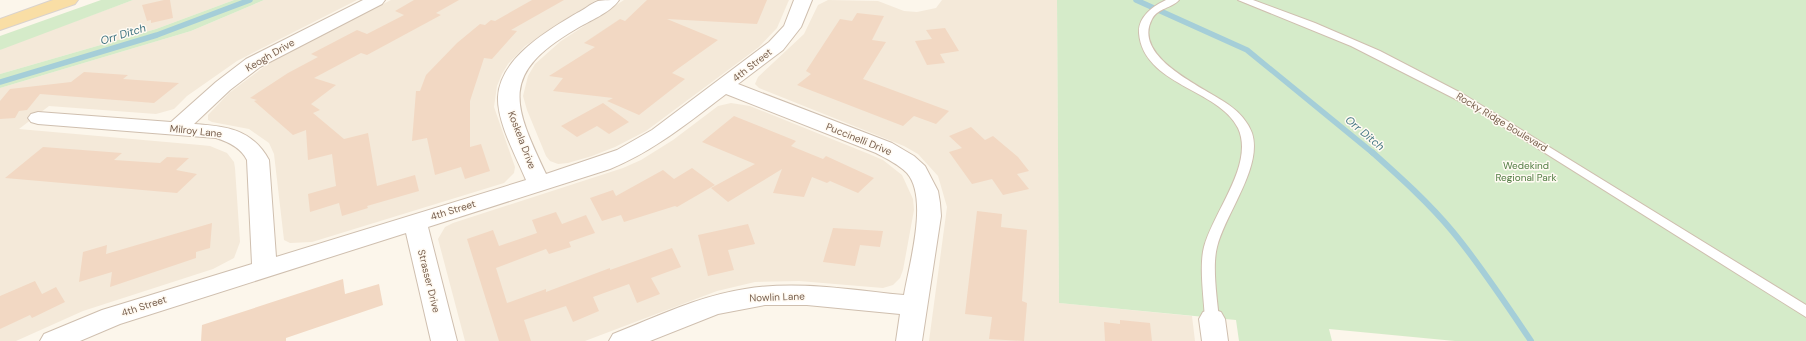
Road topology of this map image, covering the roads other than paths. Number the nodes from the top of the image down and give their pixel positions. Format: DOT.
graph roads {
  1 [pos="43,0"];
  2 [pos="69,0"];
  3 [pos="376,0"];
  4 [pos="610,0"];
  5 [pos="803,0"];
  6 [pos="1174,0"];
  7 [pos="1243,0"];
  8 [pos="0,15"];
  9 [pos="0,25"];
  10 [pos="724,86"];
  11 [pos="38,118"];
  12 [pos="176,129"];
  13 [pos="539,183"];
  14 [pos="415,222"];
  15 [pos="266,268"];
  16 [pos="915,306"];
  17 [pos="1806,312"];
  18 [pos="1214,330"];
  19 [pos="53,341"];
  20 [pos="444,341"];
  21 [pos="622,341"];
  22 [pos="909,341"];
  1 -- 8 [label="main road"];
  2 -- 9 [label="main road"];
  3 -- 12 [label="street, Keogh Drive"];
  4 -- 13 [label="street, Koskela Drive"];
  5 -- 10 [label="street, 4th Street"];
  6 -- 18 [label="lane"];
  7 -- 17 [label="lane, Rocky Ridge Boulevard"];
  10 -- 13 [label="street, 4th Street"];
  10 -- 16 [label="street, Puccinelli Drive"];
  11 -- 12 [label="street, Milroy Lane"];
  12 -- 15 [label="street, Milroy Lane"];
  13 -- 14 [label="street, 4th Street"];
  14 -- 15 [label="street, 4th Street"];
  14 -- 20 [label="street, Strasser Drive"];
  15 -- 19 [label="street, 4th Street"];
  16 -- 21 [label="street, Nowlin Lane"];
  16 -- 22 [label="street, Puccinelli Drive"];
}
